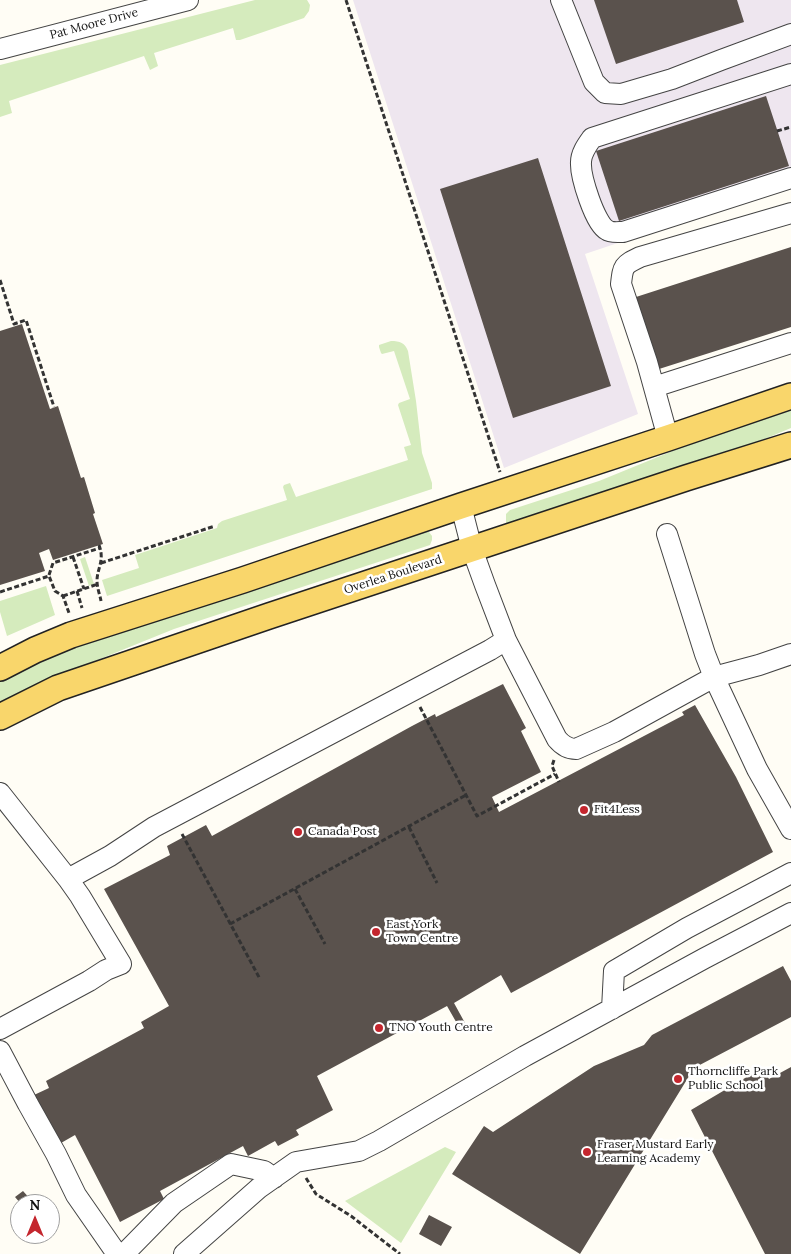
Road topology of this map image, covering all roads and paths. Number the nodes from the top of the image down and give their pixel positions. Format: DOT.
graph roads {
  1 [pos="188,0"];
  2 [pos="346,0"];
  3 [pos="561,0"];
  4 [pos="791,34"];
  5 [pos="0,49"];
  6 [pos="791,74"];
  7 [pos="791,127"];
  8 [pos="777,131"];
  9 [pos="791,178"];
  10 [pos="791,213"];
  11 [pos="0,280"];
  12 [pos="791,343"];
  13 [pos="654,387"];
  14 [pos="791,396"];
  15 [pos="54,407"];
  16 [pos="668,438"];
  17 [pos="790,449"];
  18 [pos="500,473"];
  19 [pos="461,506"];
  20 [pos="216,526"];
  21 [pos="667,534"];
  22 [pos="472,549"];
  23 [pos="73,557"];
  24 [pos="101,563"];
  25 [pos="49,576"];
  26 [pos="98,584"];
  27 [pos="84,589"];
  28 [pos="77,591"];
  29 [pos="0,592"];
  30 [pos="63,596"];
  31 [pos="101,601"];
  32 [pos="82,608"];
  33 [pos="69,613"];
  34 [pos="506,640"];
  35 [pos="791,654"];
  36 [pos="0,668"];
  37 [pos="714,678"];
  38 [pos="411,691"];
  39 [pos="0,717"];
  40 [pos="555,774"];
  41 [pos="0,793"];
  42 [pos="466,796"];
  43 [pos="173,818"];
  44 [pos="409,827"];
  45 [pos="791,829"];
  46 [pos="791,873"];
  47 [pos="68,879"];
  48 [pos="437,883"];
  49 [pos="295,888"];
  50 [pos="791,913"];
  51 [pos="230,924"];
  52 [pos="325,944"];
  53 [pos="260,980"];
  54 [pos="612,1009"];
  55 [pos="0,1029"];
  56 [pos="0,1051"];
  57 [pos="296,1162"];
  58 [pos="274,1178"];
  59 [pos="117,1254"];
  60 [pos="124,1254"];
  61 [pos="184,1254"];
  62 [pos="400,1254"];
  1 -- 5 [label="street, Pat Moore Drive"];
  2 -- 18 [label="path"];
  3 -- 4 [label="street"];
  6 -- 9 [label="street"];
  7 -- 8 [label="path"];
  10 -- 13 [label="street"];
  11 -- 15 [label="path"];
  12 -- 13 [label="street"];
  13 -- 16 [label="street"];
  14 -- 16 [label="main road"];
  16 -- 19 [label="main road"];
  17 -- 22 [label="main road, Overlea Boulevard"];
  19 -- 22 [label="street"];
  19 -- 36 [label="main road"];
  20 -- 24 [label="path"];
  21 -- 37 [label="street"];
  22 -- 34 [label="street"];
  22 -- 39 [label="main road, Overlea Boulevard"];
  23 -- 24 [label="path"];
  23 -- 25 [label="path"];
  23 -- 27 [label="path"];
  24 -- 26 [label="path"];
  25 -- 29 [label="path"];
  25 -- 30 [label="path"];
  26 -- 27 [label="path"];
  26 -- 31 [label="path"];
  27 -- 28 [label="path"];
  28 -- 30 [label="path"];
  28 -- 32 [label="path"];
  30 -- 33 [label="path"];
  34 -- 37 [label="street"];
  34 -- 38 [label="street"];
  35 -- 37 [label="street"];
  37 -- 45 [label="street"];
  38 -- 42 [label="path"];
  38 -- 43 [label="street"];
  40 -- 42 [label="path"];
  41 -- 47 [label="street"];
  42 -- 44 [label="path"];
  43 -- 47 [label="street"];
  43 -- 51 [label="path"];
  44 -- 48 [label="path"];
  44 -- 49 [label="path"];
  46 -- 54 [label="street"];
  47 -- 55 [label="street"];
  49 -- 51 [label="path"];
  49 -- 52 [label="path"];
  50 -- 54 [label="street"];
  51 -- 53 [label="path"];
  54 -- 57 [label="street"];
  56 -- 59 [label="street"];
  57 -- 58 [label="street"];
  57 -- 62 [label="path"];
  58 -- 60 [label="street"];
  58 -- 61 [label="street"];
}
